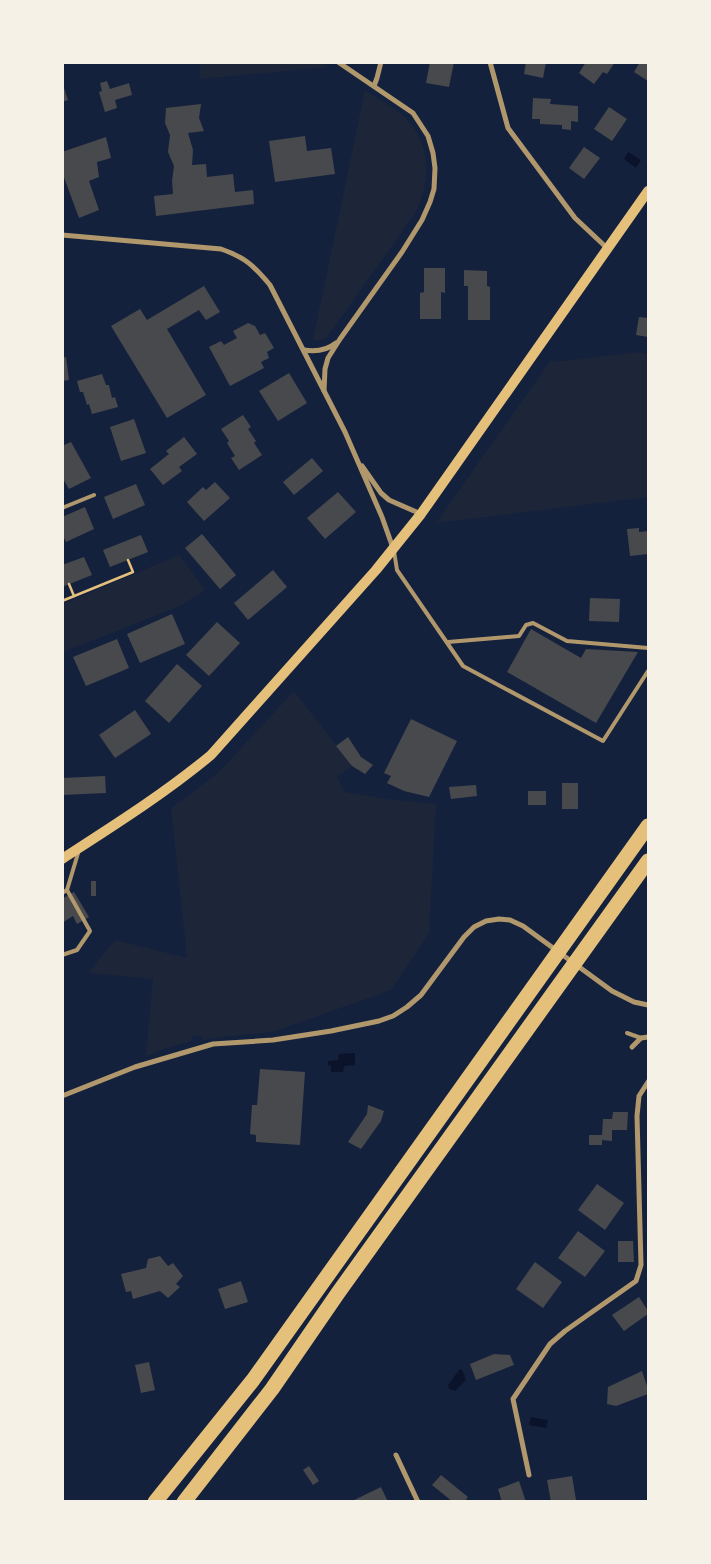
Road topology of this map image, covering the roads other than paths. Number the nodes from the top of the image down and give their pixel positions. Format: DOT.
graph roads {
  1 [pos="338,62"];
  2 [pos="381,62"];
  3 [pos="490,62"];
  4 [pos="374,86"];
  5 [pos="648,191"];
  6 [pos="62,236"];
  7 [pos="608,249"];
  8 [pos="340,339"];
  9 [pos="304,350"];
  10 [pos="324,391"];
  11 [pos="356,458"];
  12 [pos="94,495"];
  13 [pos="62,508"];
  14 [pos="421,514"];
  15 [pos="394,549"];
  16 [pos="448,642"];
  17 [pos="648,648"];
  18 [pos="648,671"];
  19 [pos="648,826"];
  20 [pos="648,843"];
  21 [pos="80,848"];
  22 [pos="62,859"];
  23 [pos="648,861"];
  24 [pos="67,890"];
  25 [pos="62,893"];
  26 [pos="62,955"];
  27 [pos="648,1005"];
  28 [pos="627,1033"];
  29 [pos="648,1037"];
  30 [pos="641,1038"];
  31 [pos="632,1046"];
  32 [pos="648,1082"];
  33 [pos="62,1096"];
  34 [pos="396,1455"];
  35 [pos="212,1465"];
  36 [pos="530,1475"];
  37 [pos="155,1502"];
  38 [pos="184,1502"];
  39 [pos="418,1502"];
  1 -- 4 [label="street"];
  2 -- 4 [label="street"];
  3 -- 7 [label="street"];
  4 -- 8 [label="street"];
  5 -- 7 [label="main road"];
  6 -- 9 [label="street"];
  7 -- 14 [label="main road"];
  8 -- 9 [label="street"];
  8 -- 10 [label="street"];
  9 -- 10 [label="street"];
  10 -- 11 [label="street"];
  11 -- 14 [label="street"];
  11 -- 15 [label="street"];
  12 -- 13 [label="lane"];
  14 -- 15 [label="main road"];
  15 -- 16 [label="lane"];
  15 -- 21 [label="main road"];
  16 -- 17 [label="lane"];
  16 -- 18 [label="lane"];
  19 -- 37 [label="highway"];
  20 -- 35 [label="highway"];
  21 -- 22 [label="main road"];
  21 -- 24 [label="lane"];
  23 -- 35 [label="highway"];
  24 -- 25 [label="lane"];
  24 -- 26 [label="lane"];
  27 -- 33 [label="street"];
  28 -- 30 [label="lane"];
  29 -- 30 [label="street"];
  30 -- 31 [label="street"];
  32 -- 36 [label="street"];
  34 -- 39 [label="street"];
  35 -- 38 [label="highway"];
}
